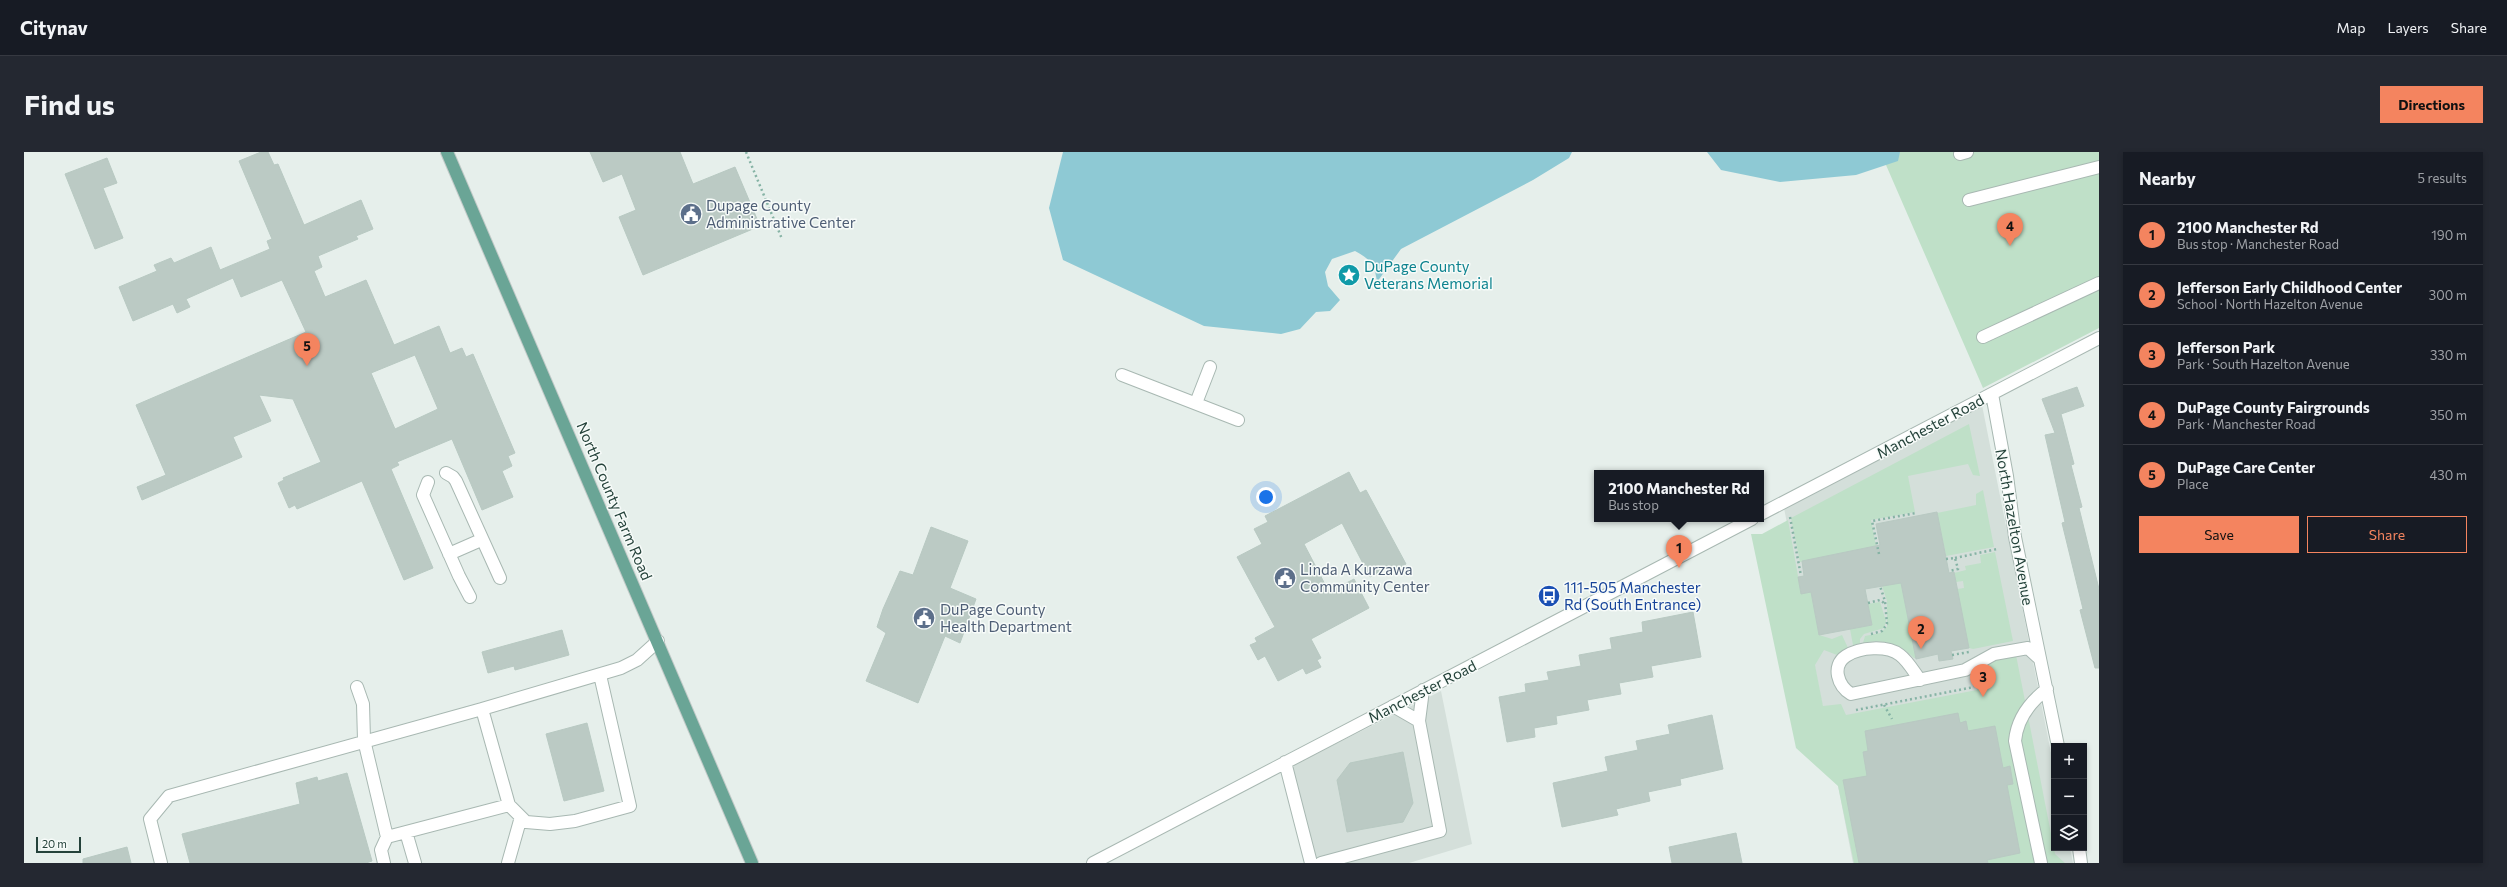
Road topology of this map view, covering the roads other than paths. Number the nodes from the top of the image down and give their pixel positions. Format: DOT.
graph roads {
  1 [pos="447,152"];
  2 [pos="2099,167"];
  3 [pos="1969,200"];
  4 [pos="2099,282"];
  5 [pos="1983,337"];
  6 [pos="2099,338"];
  7 [pos="1210,367"];
  8 [pos="1122,375"];
  9 [pos="1992,394"];
  10 [pos="1196,403"];
  11 [pos="1238,420"];
  12 [pos="446,473"];
  13 [pos="428,482"];
  14 [pos="1764,512"];
  15 [pos="1746,522"];
  16 [pos="481,540"];
  17 [pos="449,554"];
  18 [pos="500,578"];
  19 [pos="470,597"];
  20 [pos="658,641"];
  21 [pos="2040,659"];
  22 [pos="600,674"];
  23 [pos="1920,680"];
  24 [pos="357,687"];
  25 [pos="2047,688"];
  26 [pos="1423,690"];
  27 [pos="1393,706"];
  28 [pos="482,709"];
  29 [pos="1419,721"];
  30 [pos="364,740"];
  31 [pos="2057,743"];
  32 [pos="1285,762"];
  33 [pos="509,805"];
  34 [pos="521,817"];
  35 [pos="406,832"];
  36 [pos="387,837"];
  37 [pos="2079,851"];
  38 [pos="161,863"];
  39 [pos="384,863"];
  40 [pos="415,863"];
  41 [pos="508,863"];
  42 [pos="752,863"];
  43 [pos="1092,863"];
  44 [pos="1311,863"];
  45 [pos="1320,863"];
  46 [pos="2041,863"];
  47 [pos="2082,863"];
  1 -- 20 [label="main road, North County Farm Road"];
  2 -- 3 [label="street"];
  4 -- 5 [label="street"];
  6 -- 9 [label="street, Manchester Road"];
  7 -- 10 [label="street"];
  8 -- 10 [label="street"];
  9 -- 14 [label="street, Manchester Road"];
  9 -- 21 [label="street, North Hazelton Avenue"];
  10 -- 11 [label="street"];
  12 -- 16 [label="street"];
  13 -- 17 [label="street"];
  15 -- 26 [label="street, Manchester Road"];
  16 -- 17 [label="street"];
  16 -- 18 [label="street"];
  17 -- 19 [label="street"];
  20 -- 22 [label="street"];
  20 -- 42 [label="main road, North County Farm Road"];
  21 -- 23 [label="street"];
  21 -- 25 [label="street, North Hazelton Avenue"];
  22 -- 28 [label="street"];
  22 -- 34 [label="street"];
  23 -- 23 [label="street"];
  24 -- 30 [label="street"];
  25 -- 31 [label="street, North Hazelton Avenue"];
  25 -- 46 [label="street"];
  26 -- 27 [label="street, Manchester Road"];
  26 -- 29 [label="street"];
  27 -- 29 [label="street"];
  27 -- 32 [label="street, Manchester Road"];
  28 -- 30 [label="street"];
  28 -- 33 [label="street"];
  29 -- 45 [label="street"];
  30 -- 36 [label="street"];
  30 -- 38 [label="street"];
  32 -- 43 [label="street, Manchester Road"];
  32 -- 44 [label="street"];
  33 -- 34 [label="street"];
  33 -- 35 [label="street"];
  34 -- 41 [label="street"];
  35 -- 36 [label="street"];
  35 -- 40 [label="street"];
  36 -- 39 [label="street"];
  37 -- 47 [label="street"];
}
